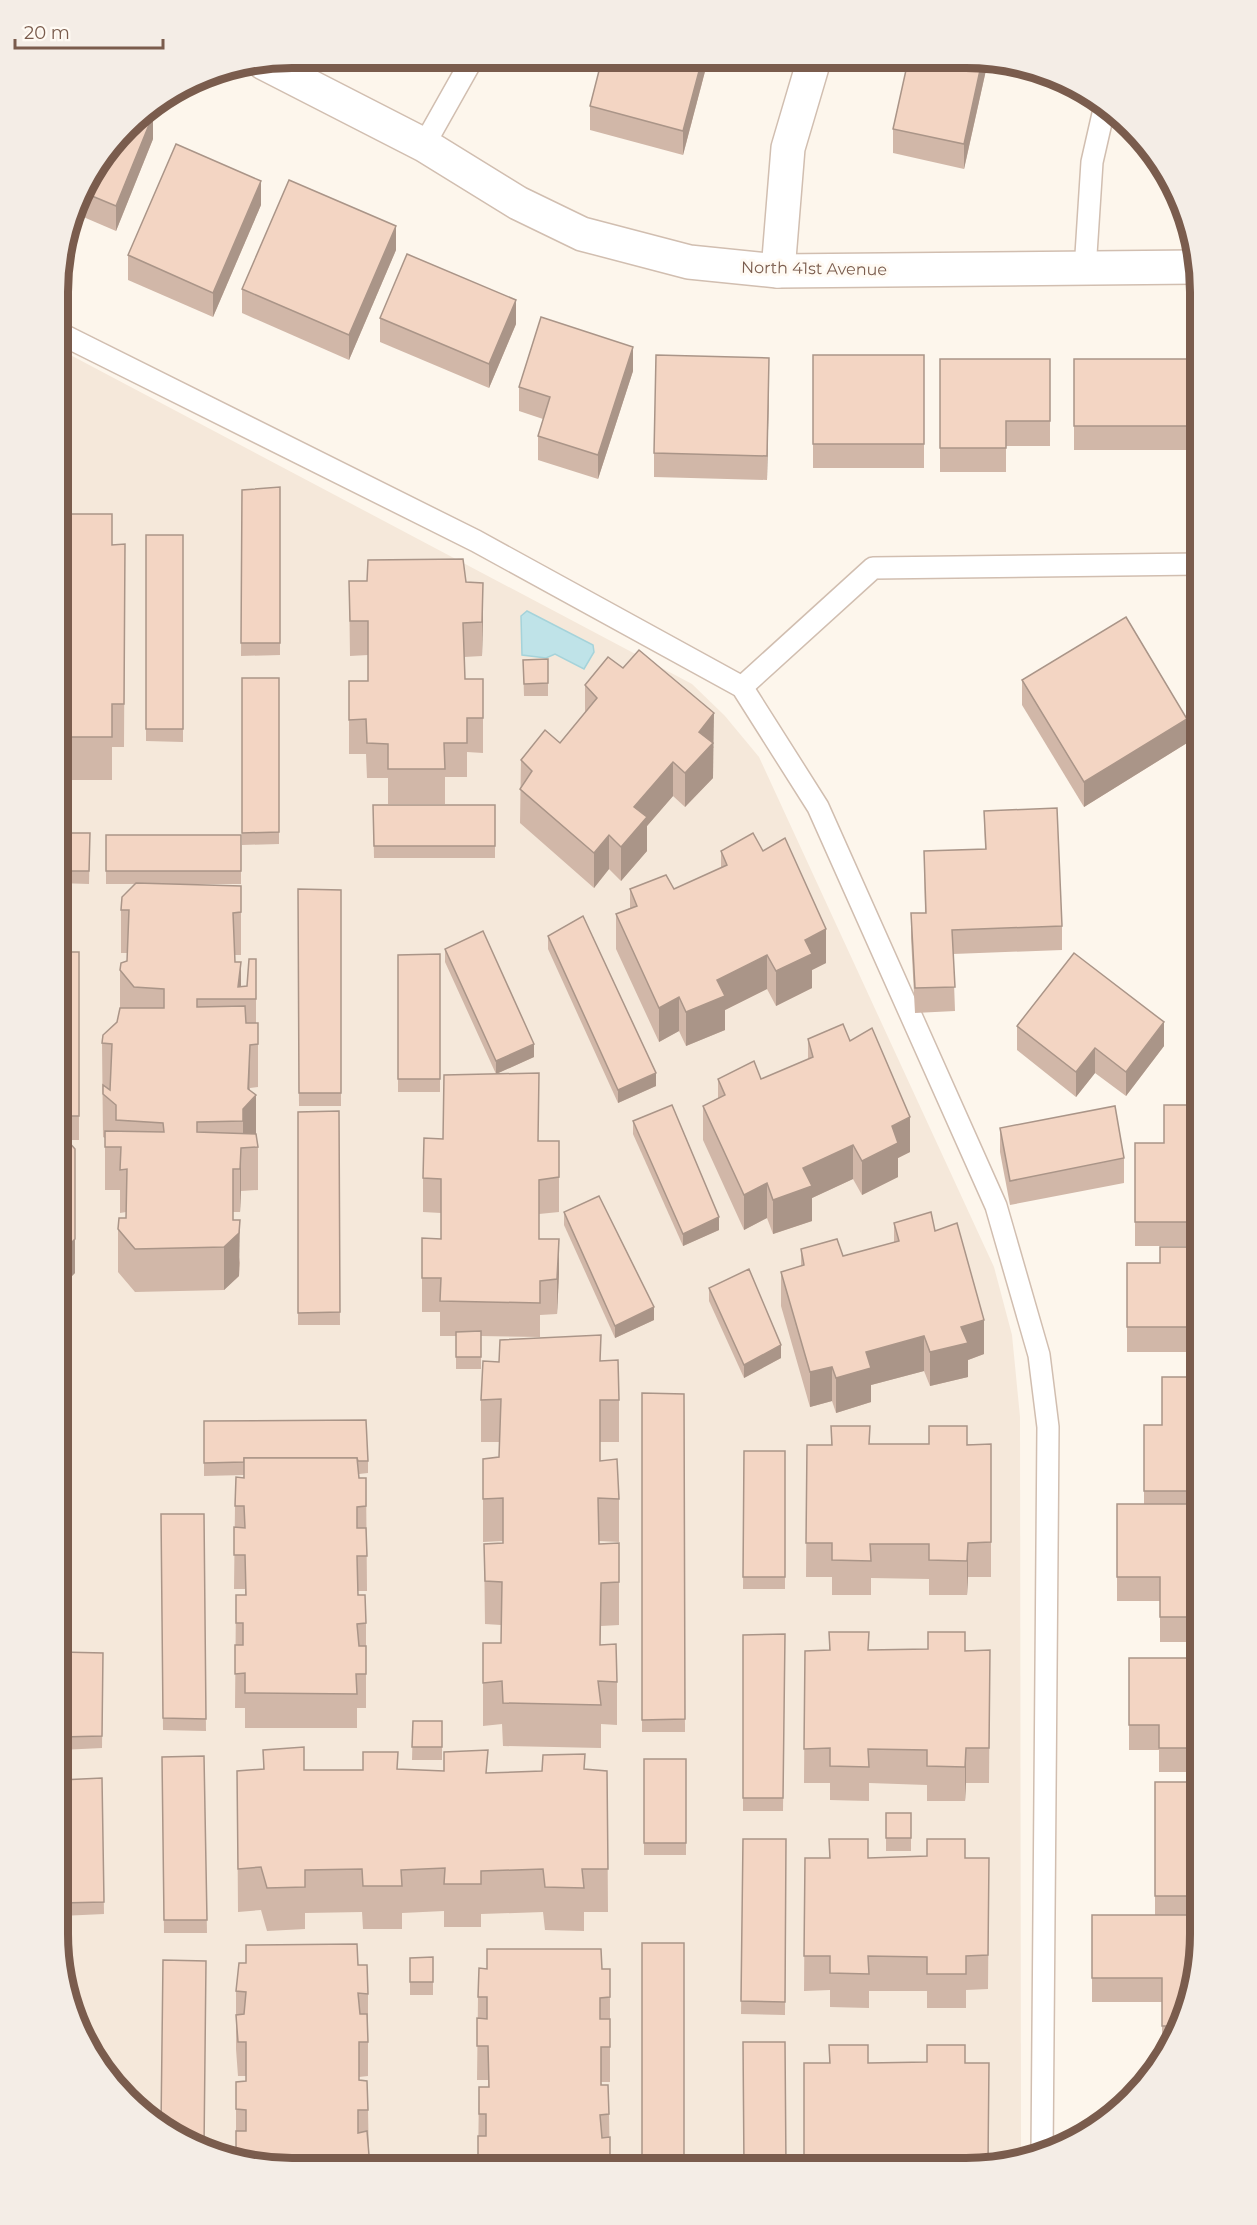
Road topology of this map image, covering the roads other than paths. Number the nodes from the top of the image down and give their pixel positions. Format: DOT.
graph roads {
  1 [pos="274,68"];
  2 [pos="467,68"];
  3 [pos="812,68"];
  4 [pos="1103,115"];
  5 [pos="424,145"];
  6 [pos="1188,267"];
  7 [pos="1085,270"];
  8 [pos="778,271"];
  9 [pos="68,337"];
  10 [pos="1190,564"];
  11 [pos="742,687"];
  12 [pos="1042,2144"];
  1 -- 5 [label="street, North 41st Avenue"];
  2 -- 5 [label="lane"];
  3 -- 8 [label="street"];
  4 -- 7 [label="lane"];
  5 -- 8 [label="street, North 41st Avenue"];
  6 -- 7 [label="street, North 41st Avenue"];
  7 -- 8 [label="street, North 41st Avenue"];
  9 -- 11 [label="lane"];
  10 -- 11 [label="lane"];
  11 -- 12 [label="lane"];
}
